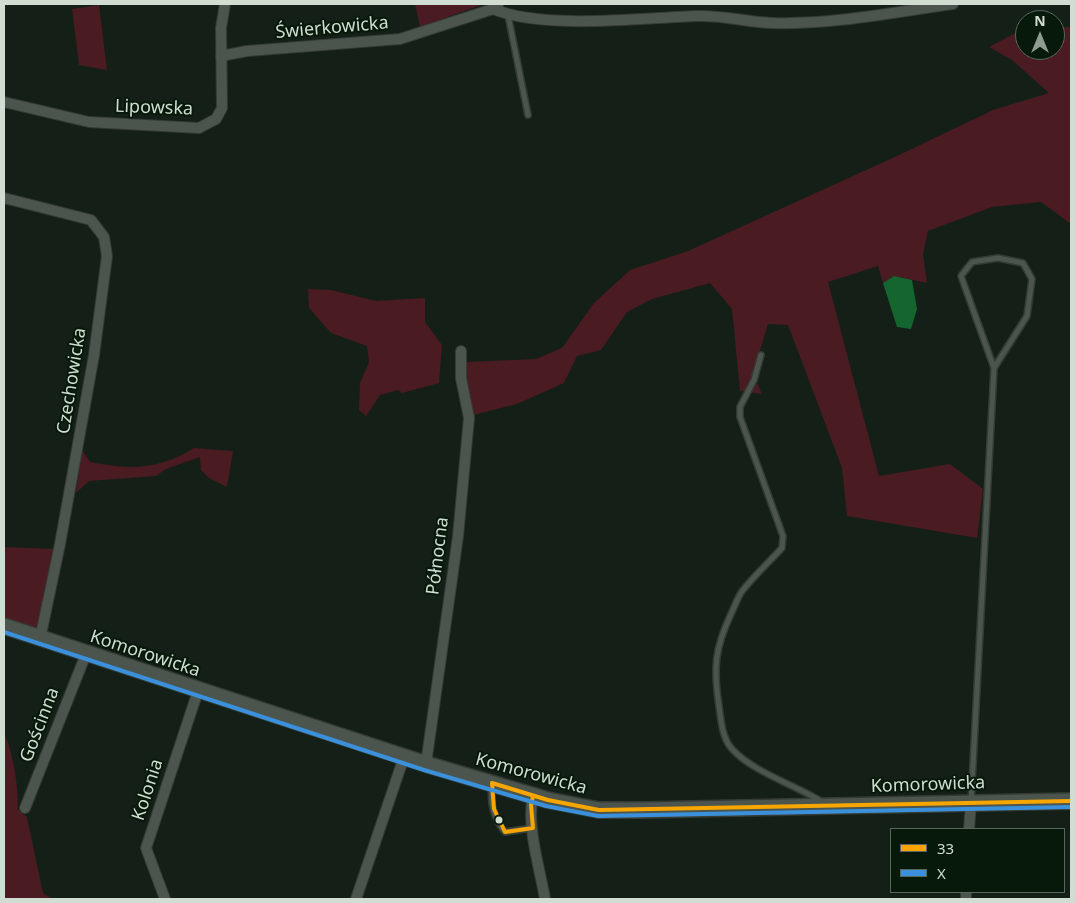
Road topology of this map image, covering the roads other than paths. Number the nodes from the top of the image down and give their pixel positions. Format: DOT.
graph roads {
  1 [pos="225,4"];
  2 [pos="953,4"];
  3 [pos="496,6"];
  4 [pos="508,15"];
  5 [pos="221,56"];
  6 [pos="4,102"];
  7 [pos="528,115"];
  8 [pos="4,198"];
  9 [pos="461,351"];
  10 [pos="761,354"];
  11 [pos="994,368"];
  12 [pos="4,626"];
  13 [pos="40,639"];
  14 [pos="86,654"];
  15 [pos="198,691"];
  16 [pos="404,757"];
  17 [pos="426,764"];
  18 [pos="492,783"];
  19 [pos="533,796"];
  20 [pos="1071,801"];
  21 [pos="971,803"];
  22 [pos="830,807"];
  23 [pos="25,808"];
  24 [pos="533,828"];
  25 [pos="969,828"];
  26 [pos="165,899"];
  27 [pos="356,899"];
  28 [pos="545,899"];
  1 -- 5 [label="street, Lipowska"];
  2 -- 4 [label="street"];
  3 -- 4 [label="street"];
  3 -- 5 [label="street, Świerkowicka"];
  4 -- 7 [label="lane"];
  5 -- 6 [label="street, Lipowska"];
  8 -- 13 [label="street, Czechowicka"];
  9 -- 17 [label="street, Północna"];
  10 -- 22 [label="lane"];
  11 -- 11 [label="lane"];
  11 -- 21 [label="lane"];
  12 -- 13 [label="street, Komorowicka"];
  13 -- 14 [label="street, Komorowicka"];
  14 -- 15 [label="street, Komorowicka"];
  14 -- 23 [label="street, Gościnna"];
  15 -- 16 [label="street, Komorowicka"];
  15 -- 26 [label="street, Kolonia"];
  16 -- 17 [label="street, Komorowicka"];
  16 -- 27 [label="street"];
  17 -- 18 [label="street, Komorowicka"];
  18 -- 19 [label="street, Komorowicka"];
  18 -- 24 [label="lane"];
  19 -- 22 [label="street, Komorowicka"];
  19 -- 24 [label="street"];
  20 -- 21 [label="street, Komorowicka"];
  21 -- 22 [label="street, Komorowicka"];
  21 -- 25 [label="street"];
  24 -- 28 [label="street"];
}
